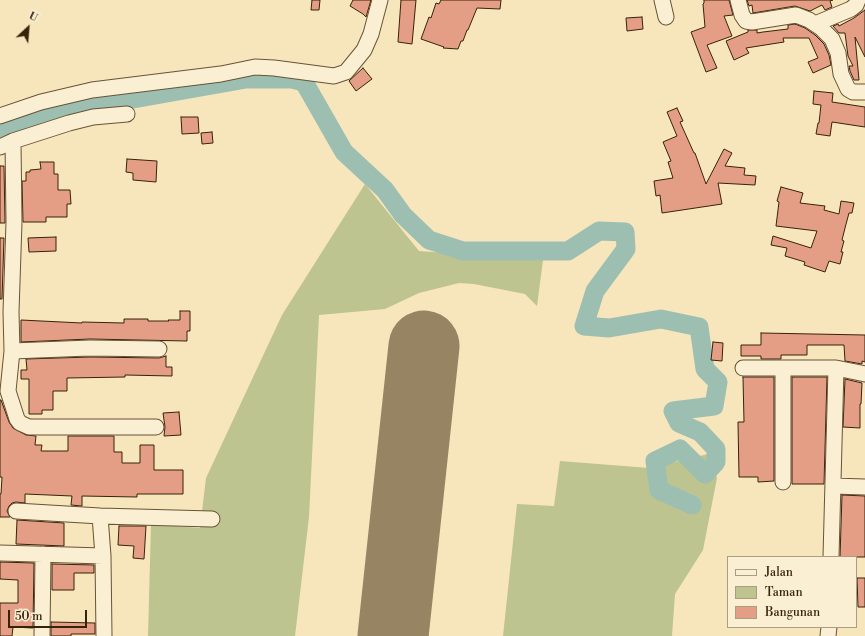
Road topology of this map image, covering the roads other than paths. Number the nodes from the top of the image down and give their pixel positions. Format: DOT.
graph roads {
  1 [pos="380,0"];
  2 [pos="662,0"];
  3 [pos="738,0"];
  4 [pos="858,0"];
  5 [pos="666,17"];
  6 [pos="815,24"];
  7 [pos="865,92"];
  8 [pos="127,114"];
  9 [pos="0,116"];
  10 [pos="6,144"];
  11 [pos="7,222"];
  12 [pos="159,349"];
  13 [pos="12,351"];
  14 [pos="743,368"];
  15 [pos="783,368"];
  16 [pos="836,368"];
  17 [pos="865,374"];
  18 [pos="4,391"];
  19 [pos="156,427"];
  20 [pos="783,482"];
  21 [pos="832,486"];
  22 [pos="865,487"];
  23 [pos="16,511"];
  24 [pos="100,516"];
  25 [pos="212,518"];
  26 [pos="0,553"];
  27 [pos="43,554"];
  28 [pos="103,556"];
  29 [pos="831,556"];
  30 [pos="42,636"];
  31 [pos="104,636"];
  1 -- 9 [label="street"];
  2 -- 5 [label="street"];
  3 -- 6 [label="street"];
  4 -- 6 [label="street"];
  6 -- 7 [label="street"];
  8 -- 10 [label="street"];
  10 -- 11 [label="street"];
  11 -- 13 [label="street"];
  12 -- 13 [label="street"];
  13 -- 18 [label="street"];
  14 -- 15 [label="street"];
  15 -- 16 [label="street"];
  15 -- 20 [label="street"];
  16 -- 17 [label="street"];
  16 -- 21 [label="street"];
  18 -- 19 [label="street"];
  21 -- 22 [label="street"];
  21 -- 29 [label="street"];
  23 -- 24 [label="street"];
  24 -- 25 [label="street"];
  24 -- 28 [label="street"];
  26 -- 27 [label="street"];
  27 -- 28 [label="street"];
  27 -- 30 [label="street"];
  28 -- 31 [label="street"];
}
